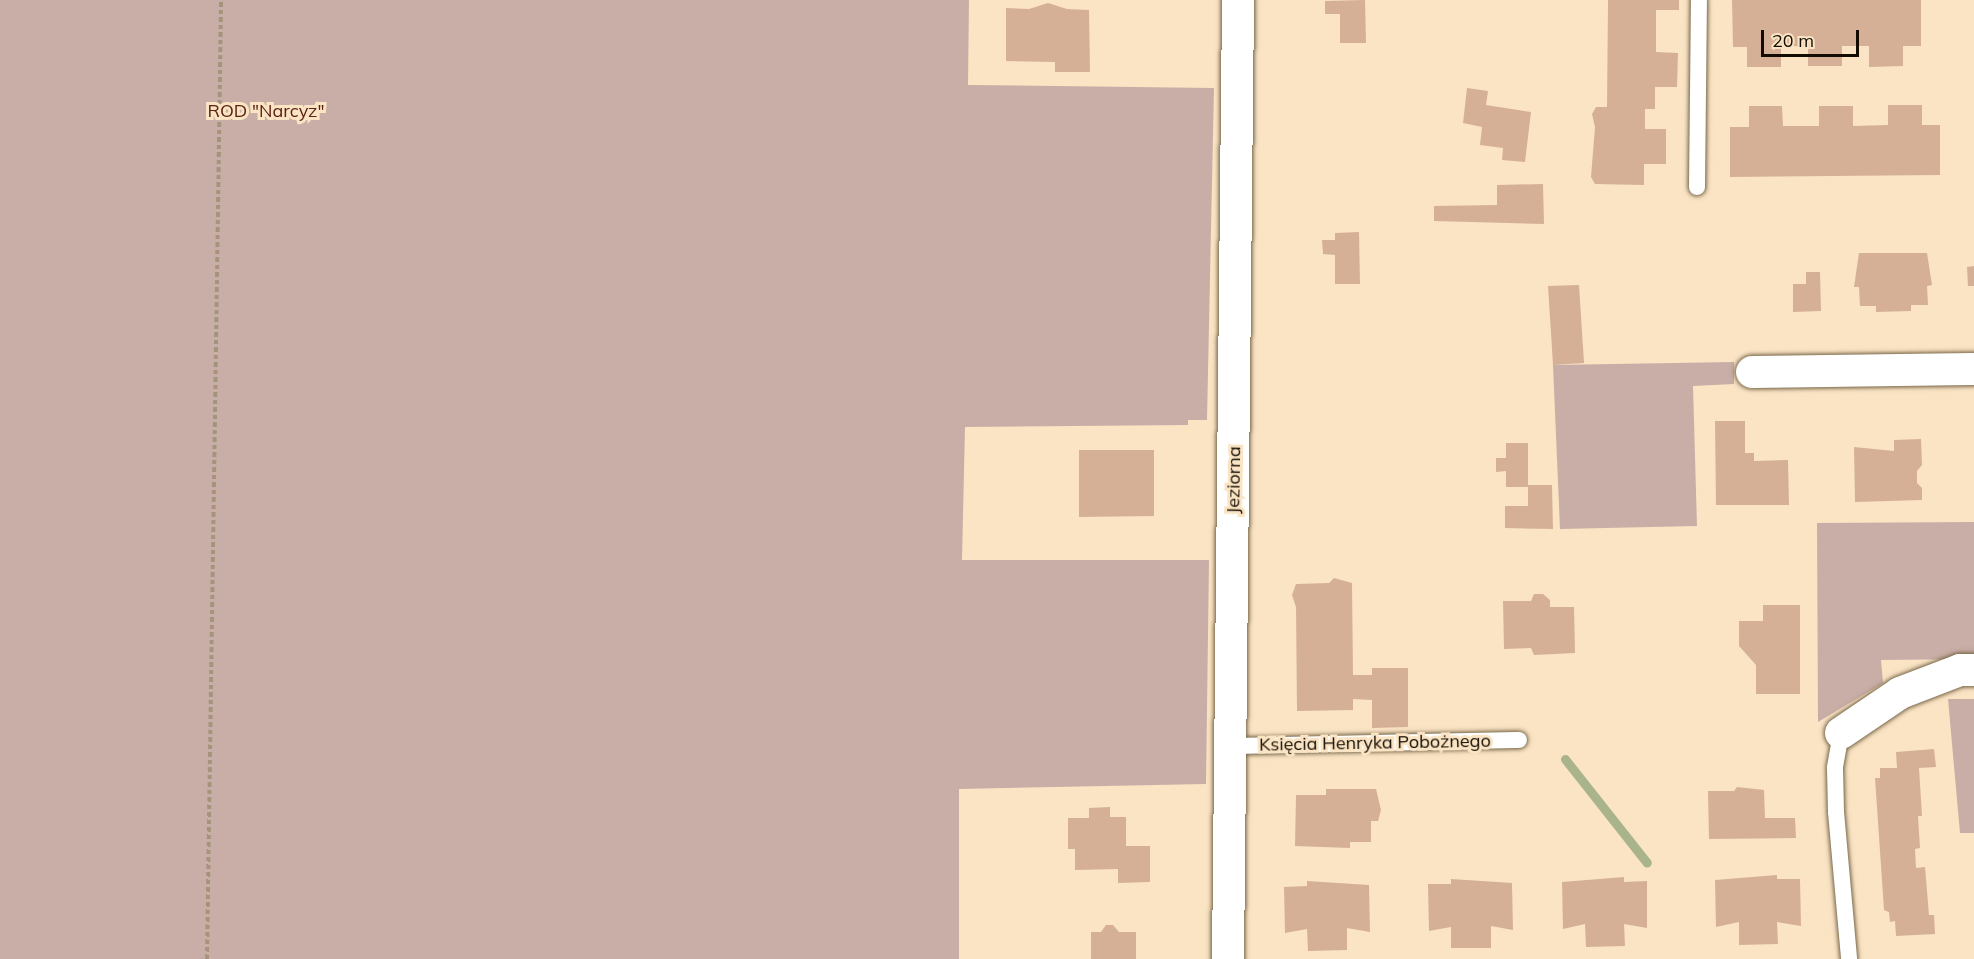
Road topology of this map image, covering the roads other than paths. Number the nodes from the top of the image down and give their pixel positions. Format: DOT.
graph roads {
  1 [pos="1238,0"];
  2 [pos="1699,0"];
  3 [pos="1697,187"];
  4 [pos="1974,369"];
  5 [pos="1752,372"];
  6 [pos="1974,670"];
  7 [pos="1841,733"];
  8 [pos="1519,740"];
  9 [pos="1231,746"];
  10 [pos="1228,959"];
  11 [pos="1849,959"];
  1 -- 9 [label="street, Jeziorna"];
  2 -- 3 [label="lane"];
  4 -- 5 [label="street"];
  6 -- 7 [label="street"];
  7 -- 11 [label="lane"];
  8 -- 9 [label="lane, Księcia Henryka Pobożnego"];
  9 -- 10 [label="street, Jeziorna"];
}
